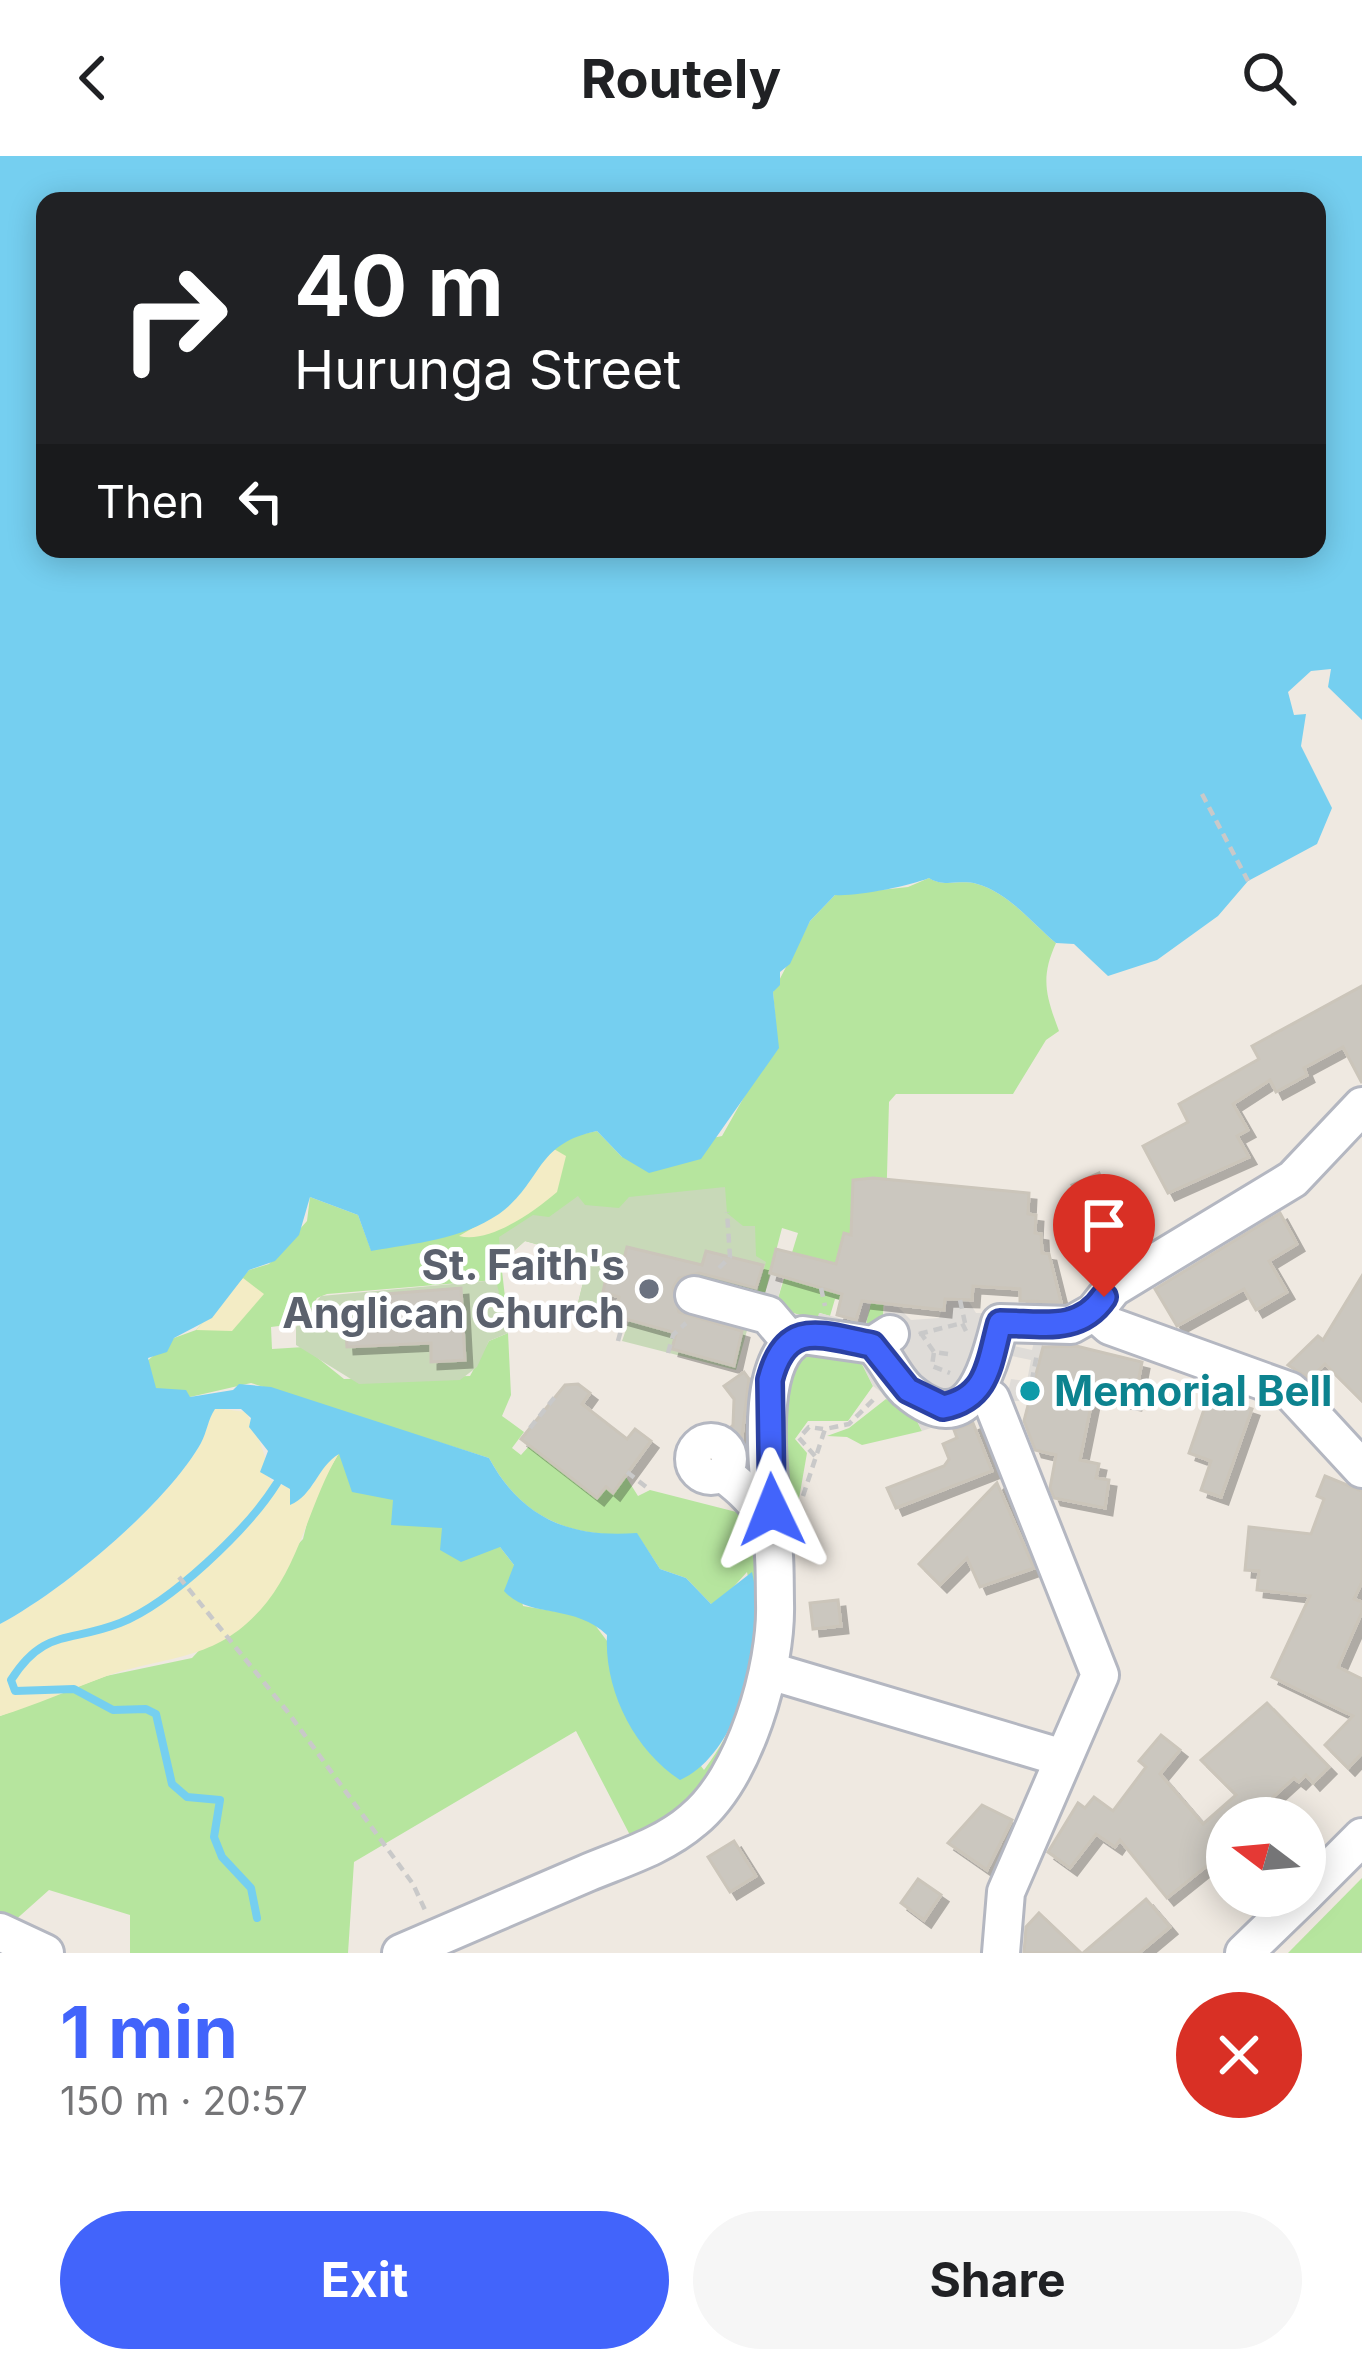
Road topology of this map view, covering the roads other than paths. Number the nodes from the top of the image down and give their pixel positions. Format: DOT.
graph roads {
  1 [pos="1362,1106"];
  2 [pos="700,1296"];
  3 [pos="1094,1312"];
  4 [pos="790,1341"];
  5 [pos="1003,1391"];
  6 [pos="1362,1469"];
  7 [pos="725,1475"];
  8 [pos="773,1536"];
  9 [pos="770,1671"];
  10 [pos="1063,1758"];
  11 [pos="1362,1838"];
  12 [pos="1326,1873"];
  13 [pos="1281,1917"];
  14 [pos="0,1932"];
  15 [pos="1001,1947"];
  16 [pos="45,1953"];
  17 [pos="401,1953"];
  18 [pos="1244,1953"];
  1 -- 3 [label="street"];
  2 -- 4 [label="street"];
  3 -- 4 [label="street"];
  3 -- 6 [label="street"];
  4 -- 8 [label="street"];
  5 -- 10 [label="street"];
  7 -- 8 [label="street"];
  8 -- 9 [label="street"];
  9 -- 10 [label="street"];
  9 -- 17 [label="street"];
  10 -- 15 [label="street"];
  11 -- 12 [label="street"];
  13 -- 18 [label="street"];
  14 -- 16 [label="street"];
}
